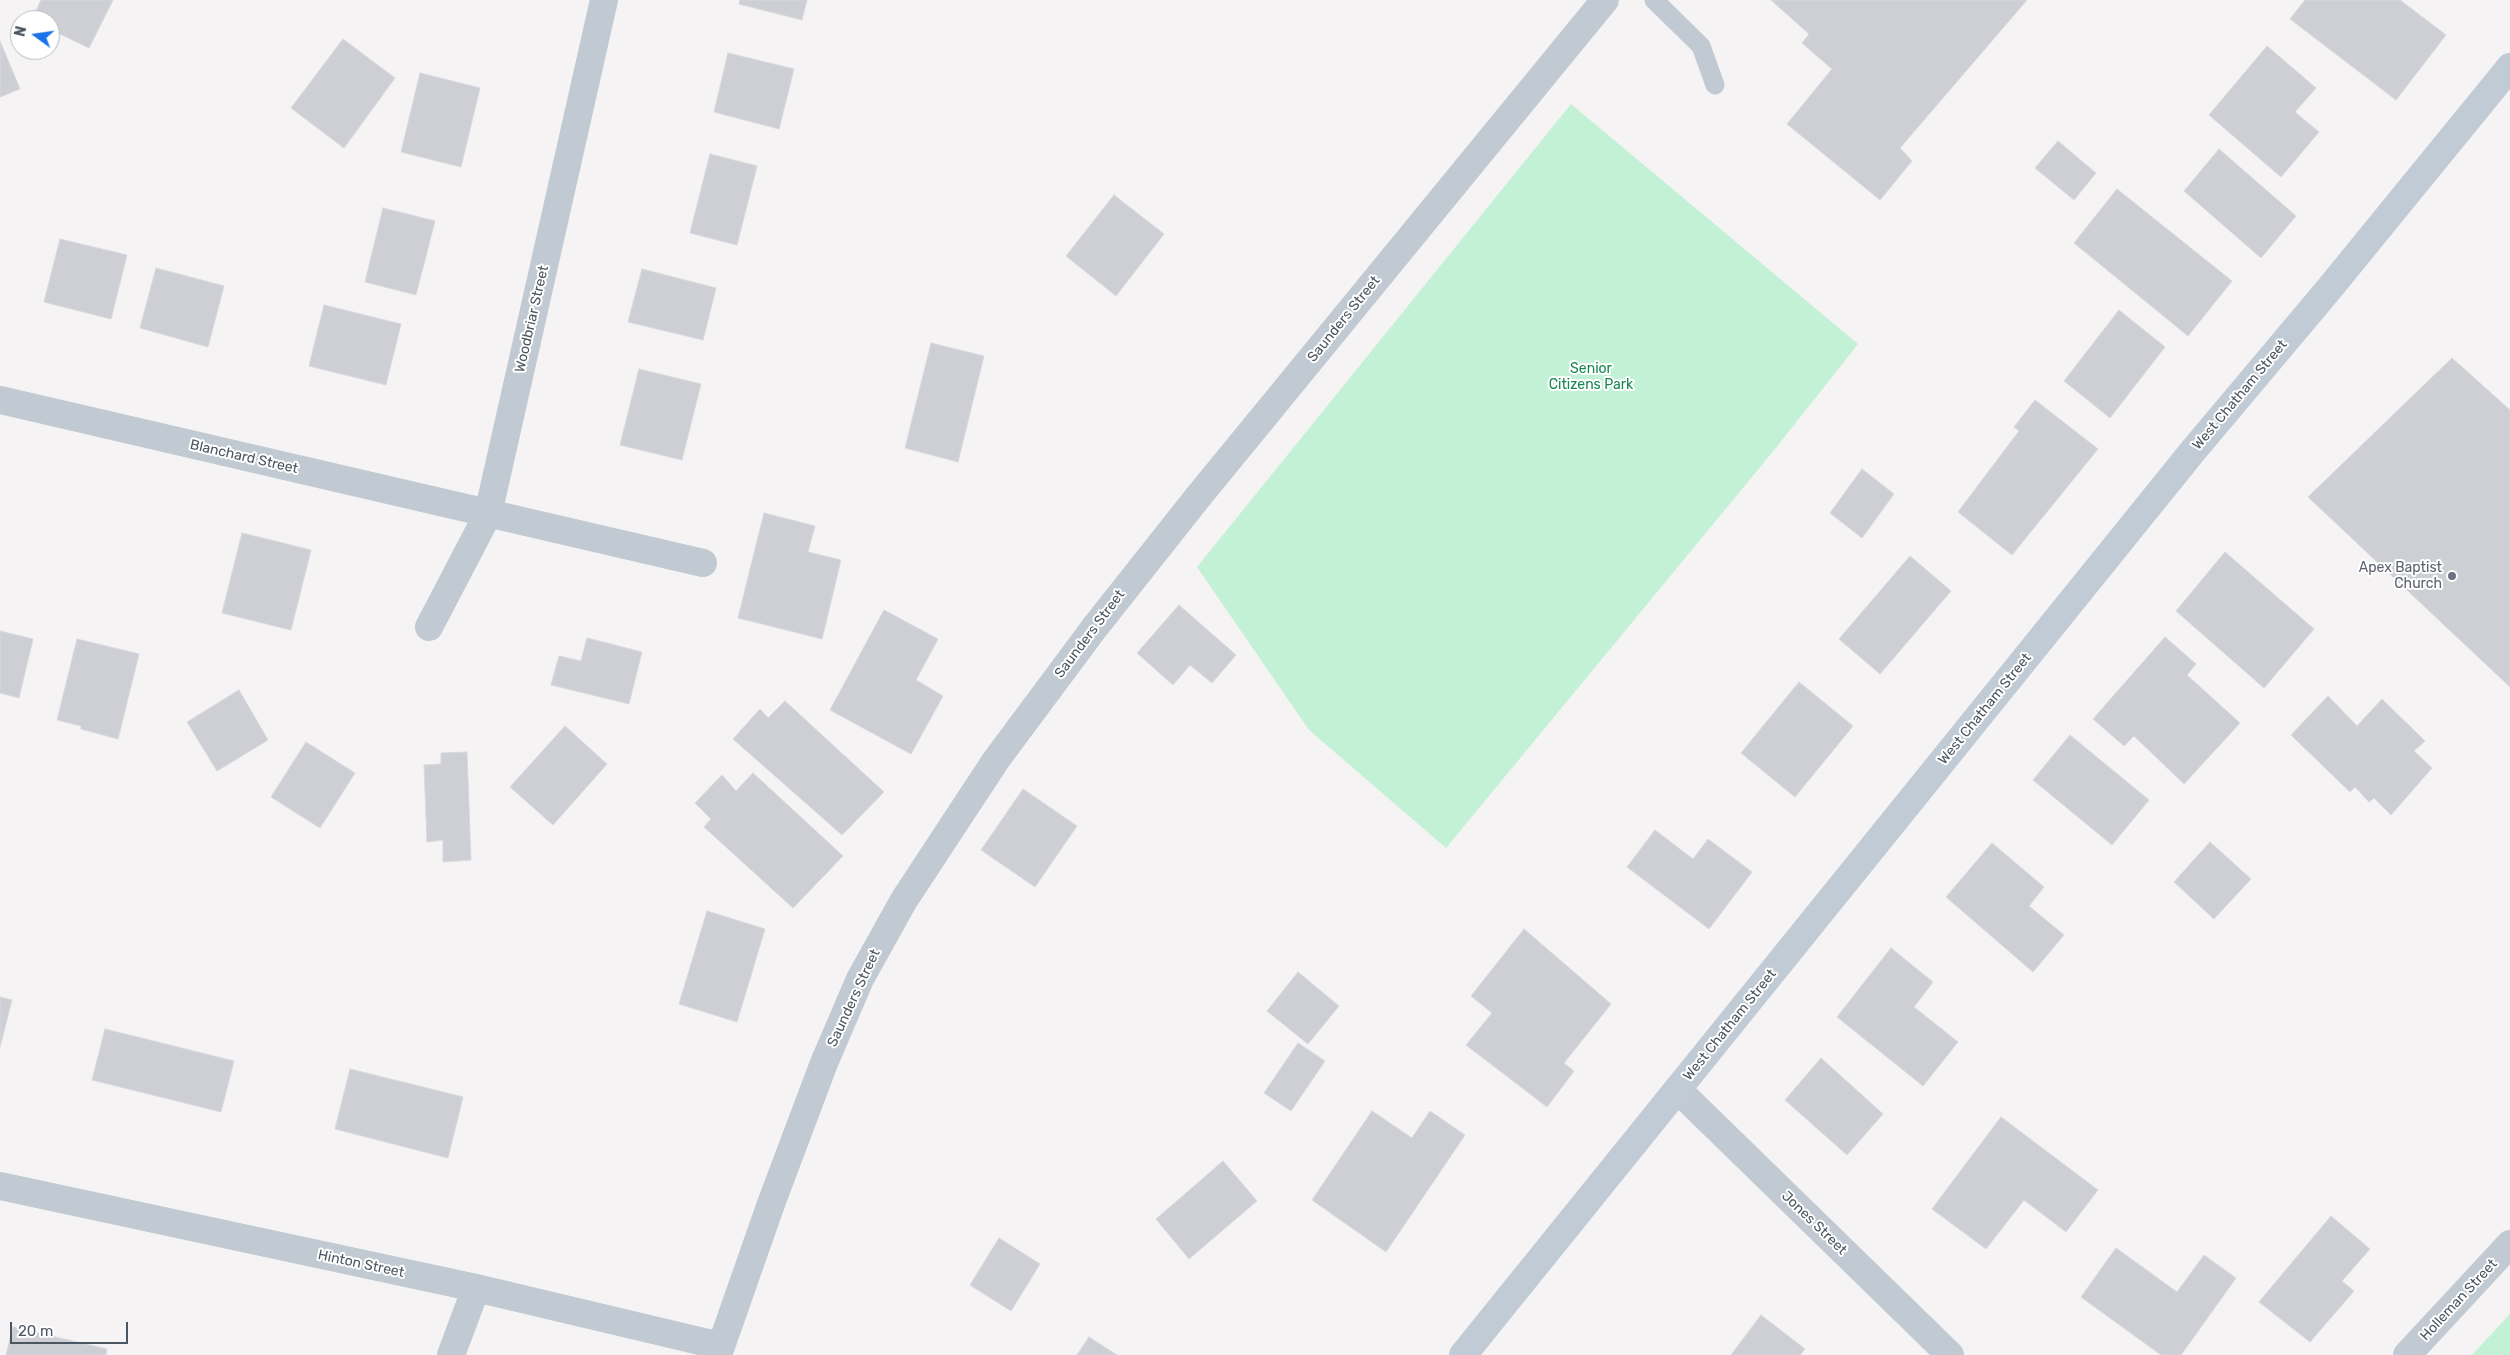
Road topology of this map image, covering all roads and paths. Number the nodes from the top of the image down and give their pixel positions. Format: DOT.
graph roads {
  1 [pos="604,0"];
  2 [pos="1605,0"];
  3 [pos="1654,0"];
  4 [pos="2510,67"];
  5 [pos="1715,85"];
  6 [pos="0,400"];
  7 [pos="488,514"];
  8 [pos="704,563"];
  9 [pos="429,627"];
  10 [pos="1678,1090"];
  11 [pos="0,1186"];
  12 [pos="2510,1244"];
  13 [pos="476,1288"];
  14 [pos="720,1350"];
  15 [pos="451,1355"];
  16 [pos="1463,1355"];
  17 [pos="1950,1355"];
  18 [pos="2407,1355"];
  1 -- 7 [label="street, Woodbriar Street"];
  2 -- 14 [label="street, Saunders Street"];
  3 -- 5 [label="lane"];
  4 -- 10 [label="street, West Chatham Street"];
  6 -- 7 [label="street, Blanchard Street"];
  7 -- 8 [label="street, Blanchard Street"];
  7 -- 9 [label="street, Woodbriar Street"];
  10 -- 16 [label="street, West Chatham Street"];
  10 -- 17 [label="street, Jones Street"];
  11 -- 13 [label="street, Hinton Street"];
  12 -- 18 [label="street, Holleman Street"];
  13 -- 14 [label="street, Hinton Street"];
  13 -- 15 [label="street"];
}
